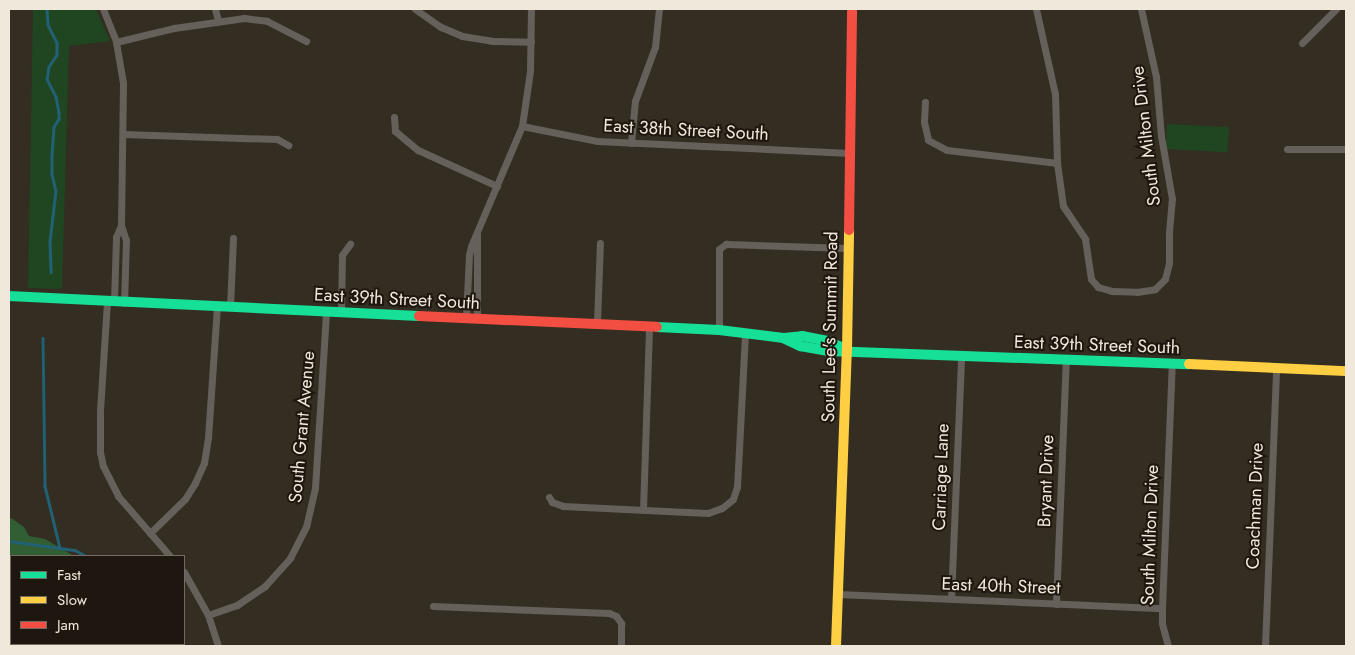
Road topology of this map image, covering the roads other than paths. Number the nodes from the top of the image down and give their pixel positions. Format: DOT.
graph roads {
  1 [pos="104,9"];
  2 [pos="215,9"];
  3 [pos="415,9"];
  4 [pos="531,9"];
  5 [pos="658,9"];
  6 [pos="852,9"];
  7 [pos="1036,9"];
  8 [pos="1141,9"];
  9 [pos="1336,9"];
  10 [pos="218,20"];
  11 [pos="306,41"];
  12 [pos="116,42"];
  13 [pos="530,42"];
  14 [pos="1302,43"];
  15 [pos="925,102"];
  16 [pos="394,117"];
  17 [pos="522,126"];
  18 [pos="122,134"];
  19 [pos="631,143"];
  20 [pos="288,145"];
  21 [pos="1346,149"];
  22 [pos="1287,150"];
  23 [pos="850,153"];
  24 [pos="1057,163"];
  25 [pos="497,186"];
  26 [pos="477,234"];
  27 [pos="232,238"];
  28 [pos="600,243"];
  29 [pos="350,244"];
  30 [pos="848,248"];
  31 [pos="9,296"];
  32 [pos="115,302"];
  33 [pos="216,306"];
  34 [pos="230,307"];
  35 [pos="326,312"];
  36 [pos="341,312"];
  37 [pos="466,318"];
  38 [pos="477,319"];
  39 [pos="597,323"];
  40 [pos="650,326"];
  41 [pos="719,330"];
  42 [pos="745,332"];
  43 [pos="847,350"];
  44 [pos="961,356"];
  45 [pos="1066,360"];
  46 [pos="1172,364"];
  47 [pos="1276,368"];
  48 [pos="1346,370"];
  49 [pos="549,497"];
  50 [pos="643,510"];
  51 [pos="150,533"];
  52 [pos="169,555"];
  53 [pos="185,574"];
  54 [pos="838,594"];
  55 [pos="951,599"];
  56 [pos="1056,604"];
  57 [pos="433,606"];
  58 [pos="1162,608"];
  59 [pos="208,614"];
  60 [pos="218,646"];
  61 [pos="621,646"];
  62 [pos="836,646"];
  63 [pos="1168,646"];
  64 [pos="1265,646"];
  1 -- 12 [label="street"];
  2 -- 10 [label="street"];
  3 -- 13 [label="street"];
  4 -- 13 [label="street"];
  5 -- 19 [label="street"];
  6 -- 23 [label="main road, South Lee's Summit Road"];
  7 -- 24 [label="street"];
  8 -- 24 [label="street, South Milton Drive"];
  9 -- 14 [label="street"];
  10 -- 11 [label="street"];
  10 -- 12 [label="street"];
  12 -- 18 [label="street"];
  13 -- 17 [label="street"];
  15 -- 24 [label="street"];
  16 -- 25 [label="street"];
  17 -- 19 [label="street, East 38th Street South"];
  17 -- 25 [label="street"];
  18 -- 20 [label="street"];
  18 -- 32 [label="street"];
  19 -- 23 [label="street, East 38th Street South"];
  21 -- 22 [label="street"];
  23 -- 30 [label="main road, South Lee's Summit Road"];
  25 -- 26 [label="street"];
  26 -- 37 [label="street"];
  26 -- 38 [label="street"];
  27 -- 34 [label="street"];
  28 -- 39 [label="street"];
  29 -- 36 [label="street"];
  30 -- 41 [label="street"];
  30 -- 43 [label="main road, South Lee's Summit Road"];
  31 -- 32 [label="main road, East 39th Street South"];
  32 -- 33 [label="main road, East 39th Street South"];
  32 -- 51 [label="street"];
  33 -- 34 [label="main road, East 39th Street South"];
  33 -- 51 [label="street"];
  34 -- 35 [label="main road, East 39th Street South"];
  35 -- 36 [label="main road, East 39th Street South"];
  35 -- 59 [label="street, South Grant Avenue"];
  36 -- 37 [label="main road, East 39th Street South"];
  37 -- 38 [label="main road, East 39th Street South"];
  38 -- 39 [label="main road, East 39th Street South"];
  39 -- 40 [label="main road, East 39th Street South"];
  40 -- 41 [label="main road, East 39th Street South"];
  40 -- 50 [label="street"];
  41 -- 42 [label="main road, East 39th Street South"];
  42 -- 43 [label="main road, East 39th Street South"];
  42 -- 50 [label="street"];
  43 -- 44 [label="main road, East 39th Street South"];
  43 -- 54 [label="main road, South Lee's Summit Road"];
  44 -- 45 [label="main road, East 39th Street South"];
  44 -- 55 [label="street, Carriage Lane"];
  45 -- 46 [label="main road, East 39th Street South"];
  45 -- 56 [label="street, Bryant Drive"];
  46 -- 47 [label="main road, East 39th Street South"];
  46 -- 58 [label="street, South Milton Drive"];
  47 -- 48 [label="main road, East 39th Street South"];
  47 -- 64 [label="street, Coachman Drive"];
  49 -- 50 [label="street"];
  51 -- 52 [label="street"];
  53 -- 59 [label="street"];
  54 -- 55 [label="street, East 40th Street"];
  54 -- 62 [label="main road, South Lee's Summit Road"];
  55 -- 56 [label="street, East 40th Street"];
  56 -- 58 [label="street, East 40th Street"];
  57 -- 61 [label="street"];
  58 -- 63 [label="street, South Milton Drive"];
  59 -- 60 [label="street"];
}
